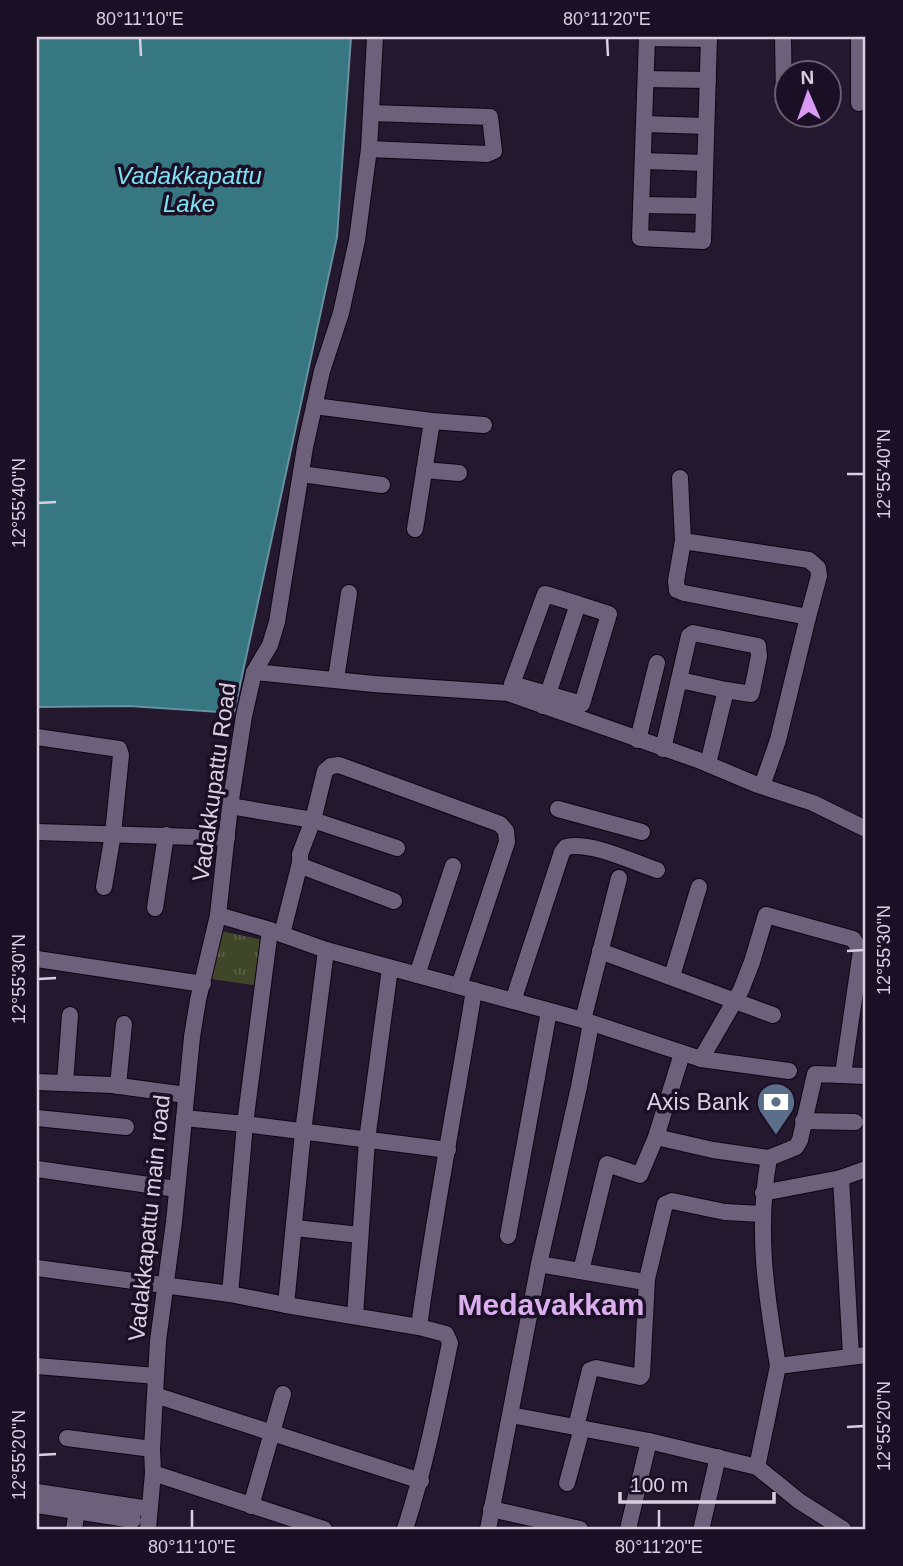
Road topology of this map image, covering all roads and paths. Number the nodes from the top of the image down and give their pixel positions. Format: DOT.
graph roads {
  1 [pos="375,37"];
  2 [pos="647,37"];
  3 [pos="783,37"];
  4 [pos="859,37"];
  5 [pos="709,38"];
  6 [pos="783,60"];
  7 [pos="646,79"];
  8 [pos="708,80"];
  9 [pos="859,103"];
  10 [pos="371,113"];
  11 [pos="644,124"];
  12 [pos="706,126"];
  13 [pos="369,149"];
  14 [pos="643,161"];
  15 [pos="705,163"];
  16 [pos="641,205"];
  17 [pos="704,206"];
  18 [pos="314,405"];
  19 [pos="432,421"];
  20 [pos="484,425"];
  21 [pos="424,470"];
  22 [pos="301,474"];
  23 [pos="459,474"];
  24 [pos="680,478"];
  25 [pos="382,485"];
  26 [pos="415,529"];
  27 [pos="683,541"];
  28 [pos="349,593"];
  29 [pos="578,604"];
  30 [pos="808,617"];
  31 [pos="657,663"];
  32 [pos="254,672"];
  33 [pos="336,678"];
  34 [pos="680,680"];
  35 [pos="510,688"];
  36 [pos="726,690"];
  37 [pos="545,700"];
  38 [pos="580,711"];
  39 [pos="37,737"];
  40 [pos="638,740"];
  41 [pos="663,749"];
  42 [pos="708,764"];
  43 [pos="762,786"];
  44 [pos="230,806"];
  45 [pos="558,809"];
  46 [pos="313,820"];
  47 [pos="602,821"];
  48 [pos="866,829"];
  49 [pos="37,832"];
  50 [pos="642,832"];
  51 [pos="113,834"];
  52 [pos="166,835"];
  53 [pos="227,838"];
  54 [pos="397,848"];
  55 [pos="592,848"];
  56 [pos="300,863"];
  57 [pos="453,866"];
  58 [pos="657,870"];
  59 [pos="619,878"];
  60 [pos="104,887"];
  61 [pos="699,887"];
  62 [pos="394,901"];
  63 [pos="156,908"];
  64 [pos="218,915"];
  65 [pos="276,932"];
  66 [pos="326,950"];
  67 [pos="600,951"];
  68 [pos="864,952"];
  69 [pos="37,959"];
  70 [pos="390,968"];
  71 [pos="417,975"];
  72 [pos="672,976"];
  73 [pos="203,984"];
  74 [pos="466,988"];
  75 [pos="736,1000"];
  76 [pos="513,1001"];
  77 [pos="549,1011"];
  78 [pos="71,1015"];
  79 [pos="773,1015"];
  80 [pos="587,1021"];
  81 [pos="859,1022"];
  82 [pos="124,1024"];
  83 [pos="682,1054"];
  84 [pos="701,1059"];
  85 [pos="789,1071"];
  86 [pos="843,1074"];
  87 [pos="866,1076"];
  88 [pos="37,1082"];
  89 [pos="65,1083"];
  90 [pos="118,1086"];
  91 [pos="186,1095"];
  92 [pos="37,1118"];
  93 [pos="184,1118"];
  94 [pos="803,1121"];
  95 [pos="855,1122"];
  96 [pos="245,1124"];
  97 [pos="126,1127"];
  98 [pos="303,1132"];
  99 [pos="656,1137"];
  100 [pos="367,1140"];
  101 [pos="448,1150"];
  102 [pos="769,1158"];
  103 [pos="37,1168"];
  104 [pos="866,1169"];
  105 [pos="841,1178"];
  106 [pos="177,1189"];
  107 [pos="763,1193"];
  108 [pos="762,1213"];
  109 [pos="295,1228"];
  110 [pos="360,1235"];
  111 [pos="508,1236"];
  112 [pos="539,1264"];
  113 [pos="37,1268"];
  114 [pos="581,1271"];
  115 [pos="647,1279"];
  116 [pos="166,1284"];
  117 [pos="230,1294"];
  118 [pos="286,1305"];
  119 [pos="355,1316"];
  120 [pos="419,1327"];
  121 [pos="859,1355"];
  122 [pos="37,1366"];
  123 [pos="778,1366"];
  124 [pos="156,1376"];
  125 [pos="284,1394"];
  126 [pos="155,1395"];
  127 [pos="511,1415"];
  128 [pos="579,1428"];
  129 [pos="271,1433"];
  130 [pos="66,1438"];
  131 [pos="649,1441"];
  132 [pos="152,1449"];
  133 [pos="718,1457"];
  134 [pos="757,1466"];
  135 [pos="153,1473"];
  136 [pos="421,1481"];
  137 [pos="566,1483"];
  138 [pos="37,1492"];
  139 [pos="37,1505"];
  140 [pos="251,1506"];
  141 [pos="149,1509"];
  142 [pos="491,1509"];
  143 [pos="76,1511"];
  144 [pos="133,1520"];
  145 [pos="702,1526"];
  146 [pos="74,1529"];
  147 [pos="148,1529"];
  148 [pos="324,1529"];
  149 [pos="405,1529"];
  150 [pos="488,1529"];
  151 [pos="580,1529"];
  152 [pos="628,1529"];
  153 [pos="843,1529"];
  1 -- 10 [label="street, Vadakkupattu Road"];
  2 -- 5 [label="street"];
  2 -- 7 [label="street"];
  3 -- 6 [label="street"];
  4 -- 9 [label="street"];
  5 -- 8 [label="street"];
  7 -- 8 [label="street"];
  7 -- 11 [label="street"];
  8 -- 12 [label="street"];
  10 -- 13 [label="street, Vadakkupattu Road"];
  10 -- 13 [label="street"];
  11 -- 12 [label="street"];
  11 -- 14 [label="street"];
  12 -- 15 [label="street"];
  13 -- 18 [label="street, Vadakkupattu Road"];
  14 -- 15 [label="street"];
  14 -- 16 [label="street"];
  15 -- 17 [label="street"];
  16 -- 17 [label="street"];
  16 -- 17 [label="street"];
  18 -- 19 [label="street"];
  18 -- 22 [label="street, Vadakkupattu Road"];
  19 -- 20 [label="street"];
  19 -- 21 [label="street"];
  21 -- 23 [label="street"];
  21 -- 26 [label="street"];
  22 -- 25 [label="street"];
  22 -- 32 [label="street, Vadakkupattu Road"];
  24 -- 27 [label="street"];
  27 -- 30 [label="street"];
  27 -- 30 [label="street"];
  28 -- 33 [label="street"];
  29 -- 35 [label="street"];
  29 -- 37 [label="street"];
  29 -- 38 [label="street"];
  30 -- 43 [label="street"];
  31 -- 40 [label="street"];
  32 -- 33 [label="street"];
  32 -- 44 [label="street, Vadakkupattu Road"];
  33 -- 35 [label="street"];
  34 -- 36 [label="street"];
  34 -- 36 [label="street"];
  34 -- 41 [label="street"];
  35 -- 37 [label="street"];
  36 -- 42 [label="street"];
  37 -- 38 [label="street"];
  38 -- 40 [label="street"];
  39 -- 51 [label="street"];
  40 -- 41 [label="street"];
  41 -- 42 [label="street"];
  42 -- 43 [label="street"];
  43 -- 48 [label="street"];
  44 -- 46 [label="street"];
  44 -- 53 [label="street, Vadakkupattu Road"];
  45 -- 47 [label="street"];
  46 -- 54 [label="street"];
  46 -- 56 [label="street"];
  46 -- 74 [label="street"];
  47 -- 50 [label="street"];
  47 -- 55 [label="street"];
  49 -- 51 [label="street"];
  51 -- 52 [label="street"];
  51 -- 60 [label="street"];
  52 -- 53 [label="street"];
  52 -- 63 [label="street"];
  53 -- 64 [label="street, Vadakkupattu Road"];
  55 -- 58 [label="street"];
  55 -- 76 [label="street"];
  56 -- 62 [label="street"];
  56 -- 65 [label="street"];
  57 -- 71 [label="street"];
  59 -- 67 [label="street"];
  61 -- 72 [label="street"];
  64 -- 65 [label="street, Vadakkupattu Road"];
  64 -- 73 [label="street, Vadakkapattu main road"];
  65 -- 66 [label="street, Vadakkupattu Road"];
  65 -- 96 [label="street"];
  66 -- 70 [label="street, Vadakkupattu Road"];
  66 -- 98 [label="street"];
  67 -- 72 [label="street"];
  67 -- 80 [label="street"];
  68 -- 75 [label="street"];
  68 -- 81 [label="street"];
  69 -- 73 [label="street"];
  70 -- 71 [label="street, Vadakkupattu Road"];
  70 -- 100 [label="street"];
  71 -- 74 [label="street, Vadakkupattu Road"];
  72 -- 75 [label="street"];
  73 -- 91 [label="street, Vadakkapattu main road"];
  74 -- 76 [label="street, Vadakkupattu Road"];
  74 -- 101 [label="street"];
  75 -- 79 [label="street"];
  75 -- 84 [label="street"];
  76 -- 77 [label="street, Vadakkupattu Road"];
  77 -- 80 [label="street, Vadakkupattu Road"];
  77 -- 111 [label="street"];
  78 -- 89 [label="street"];
  80 -- 83 [label="street, Vadakkupattu Road"];
  80 -- 112 [label="street"];
  81 -- 86 [label="street"];
  82 -- 90 [label="street"];
  83 -- 84 [label="street, Vadakkupattu Road"];
  83 -- 99 [label="street"];
  84 -- 85 [label="street, Vadakkupattu Road"];
  86 -- 87 [label="street"];
  86 -- 94 [label="street"];
  88 -- 89 [label="street"];
  89 -- 90 [label="street"];
  90 -- 91 [label="street"];
  91 -- 93 [label="street, Vadakkapattu main road"];
  92 -- 97 [label="street"];
  93 -- 96 [label="street"];
  93 -- 106 [label="street, Vadakkapattu main road"];
  94 -- 95 [label="street"];
  94 -- 102 [label="street"];
  96 -- 98 [label="street"];
  96 -- 117 [label="street"];
  98 -- 100 [label="street"];
  98 -- 109 [label="street"];
  99 -- 102 [label="street"];
  99 -- 114 [label="street"];
  100 -- 101 [label="street"];
  100 -- 110 [label="street"];
  101 -- 120 [label="street"];
  102 -- 107 [label="street"];
  103 -- 106 [label="street"];
  104 -- 105 [label="street"];
  105 -- 107 [label="street"];
  105 -- 121 [label="street"];
  106 -- 116 [label="street, Vadakkapattu main road"];
  107 -- 108 [label="street"];
  108 -- 115 [label="street"];
  108 -- 123 [label="street"];
  109 -- 110 [label="street"];
  109 -- 118 [label="street"];
  110 -- 119 [label="street"];
  112 -- 114 [label="street"];
  112 -- 127 [label="street"];
  113 -- 116 [label="street"];
  114 -- 115 [label="street"];
  115 -- 128 [label="street"];
  116 -- 117 [label="street"];
  116 -- 124 [label="street, Vadakkapattu main road"];
  117 -- 118 [label="street"];
  118 -- 119 [label="street"];
  119 -- 120 [label="street"];
  120 -- 136 [label="street"];
  121 -- 123 [label="street"];
  122 -- 124 [label="street"];
  123 -- 134 [label="street"];
  124 -- 126 [label="street, Vadakkapattu main road"];
  125 -- 129 [label="street"];
  126 -- 129 [label="street"];
  126 -- 132 [label="street, Vadakkapattu main road"];
  127 -- 128 [label="street"];
  127 -- 142 [label="street"];
  128 -- 131 [label="street"];
  128 -- 137 [label="street"];
  129 -- 136 [label="street"];
  129 -- 140 [label="street"];
  130 -- 132 [label="street"];
  131 -- 133 [label="street"];
  131 -- 152 [label="street"];
  132 -- 135 [label="street, Vadakkapattu main road"];
  133 -- 134 [label="street"];
  133 -- 145 [label="street"];
  134 -- 153 [label="street"];
  135 -- 140 [label="street"];
  135 -- 141 [label="street, Vadakkapattu main road"];
  136 -- 149 [label="street"];
  138 -- 141 [label="street"];
  139 -- 143 [label="street"];
  140 -- 148 [label="street"];
  141 -- 147 [label="street, Vadakkapattu main road"];
  142 -- 150 [label="street"];
  142 -- 151 [label="street"];
  143 -- 144 [label="street"];
  143 -- 146 [label="street"];
}
